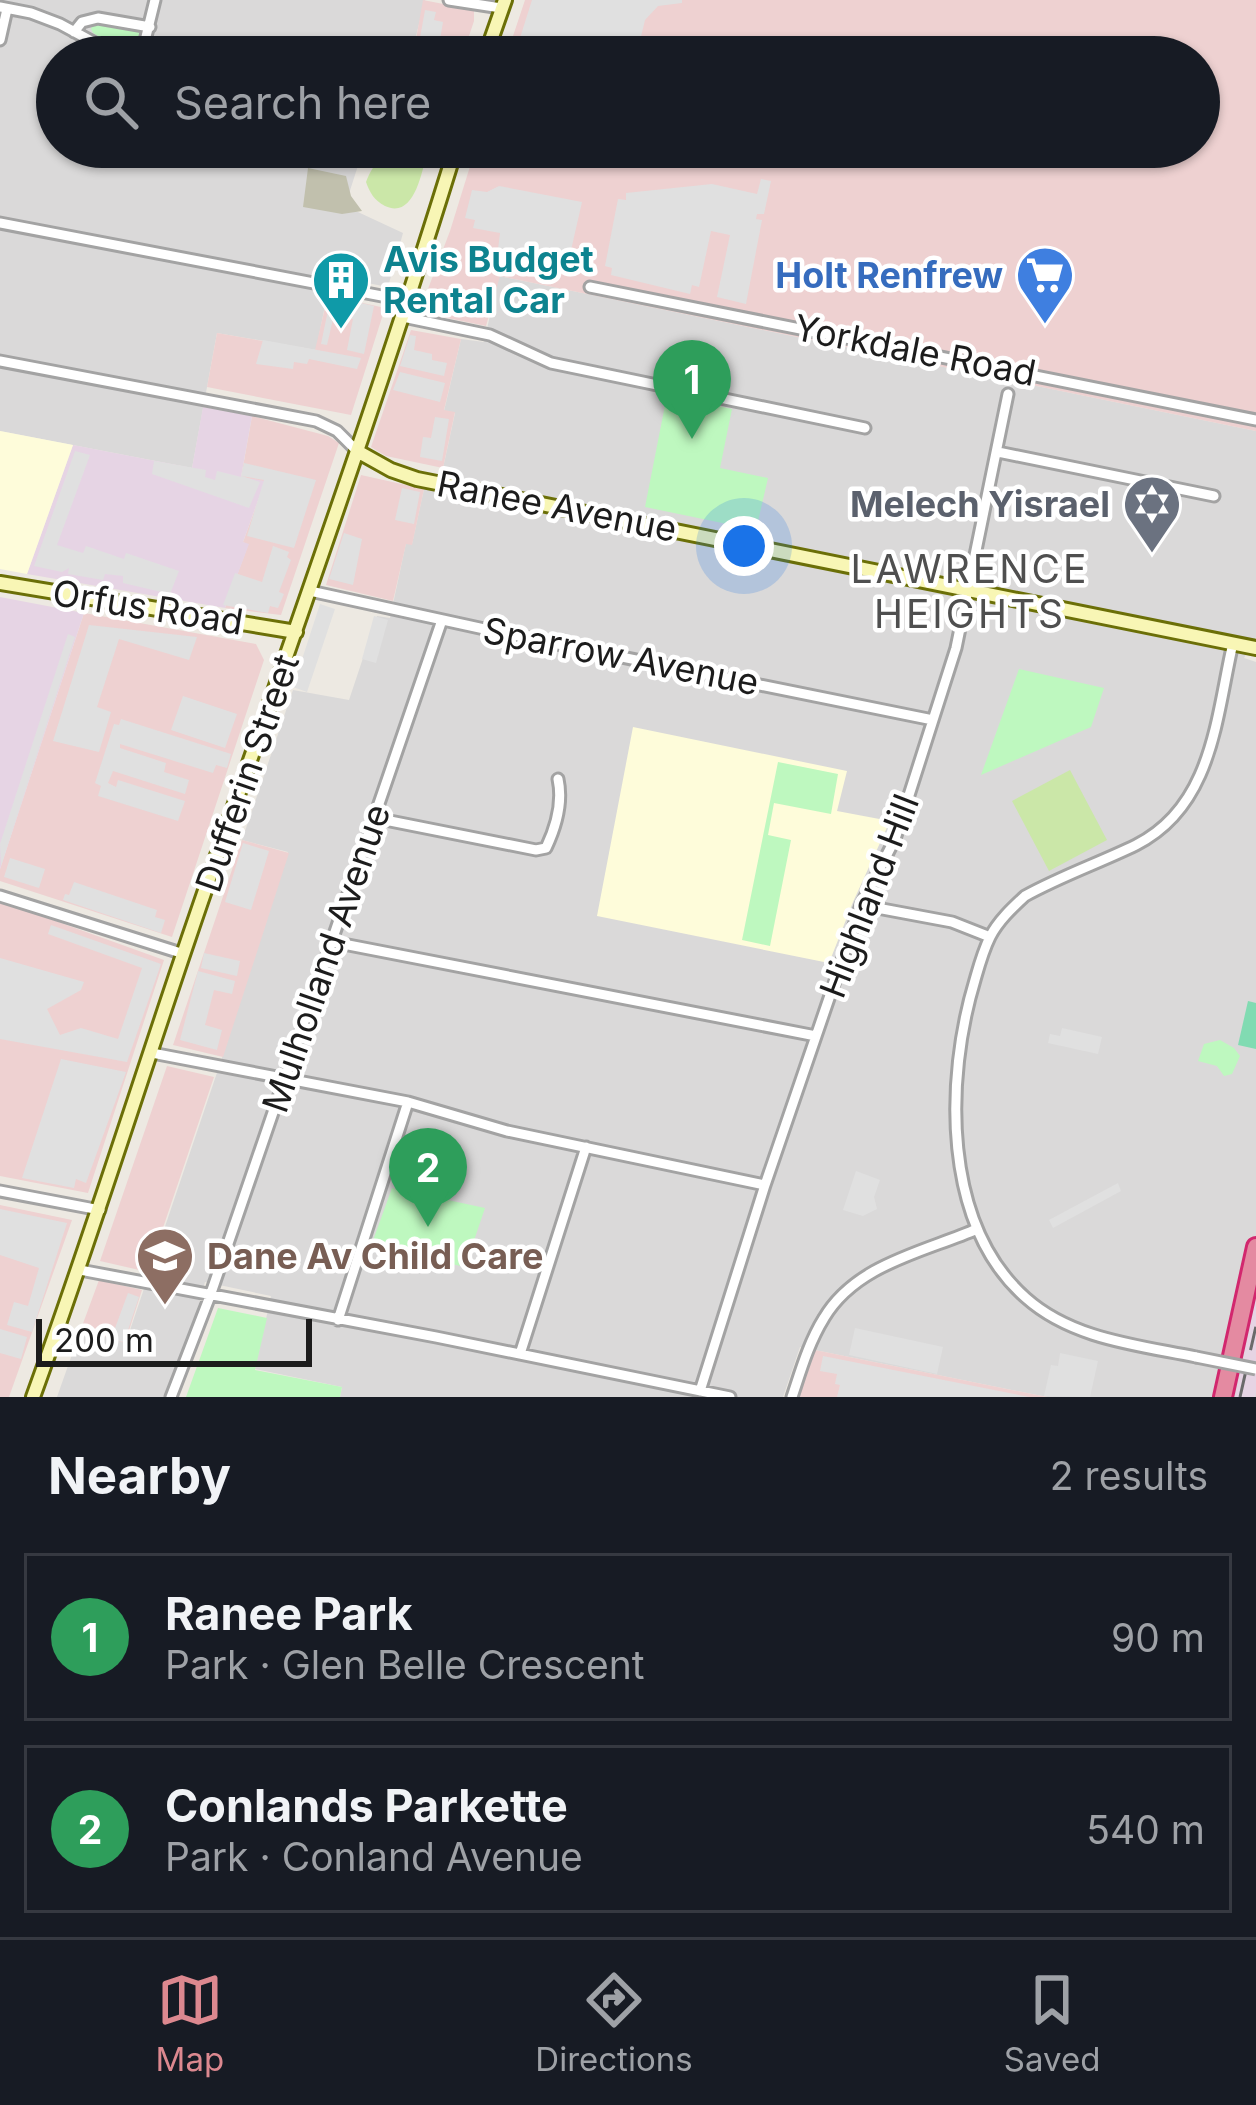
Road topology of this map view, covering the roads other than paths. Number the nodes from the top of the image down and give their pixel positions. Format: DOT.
graph roads {
  1 [pos="155,0"];
  2 [pos="449,0"];
  3 [pos="503,3"];
  4 [pos="4,8"];
  5 [pos="149,28"];
  6 [pos="74,32"];
  7 [pos="82,36"];
  8 [pos="147,36"];
  9 [pos="492,36"];
  10 [pos="0,40"];
  11 [pos="450,168"];
  12 [pos="0,223"];
  13 [pos="590,286"];
  14 [pos="408,301"];
  15 [pos="403,317"];
  16 [pos="0,361"];
  17 [pos="1008,394"];
  18 [pos="1256,420"];
  19 [pos="865,428"];
  20 [pos="356,451"];
  21 [pos="998,452"];
  22 [pos="1214,496"];
  23 [pos="0,583"];
  24 [pos="968,589"];
  25 [pos="310,591"];
  26 [pos="442,620"];
  27 [pos="296,632"];
  28 [pos="1233,643"];
  29 [pos="1256,648"];
  30 [pos="933,720"];
  31 [pos="558,779"];
  32 [pos="375,818"];
  33 [pos="0,896"];
  34 [pos="861,905"];
  35 [pos="990,937"];
  36 [pos="333,942"];
  37 [pos="184,954"];
  38 [pos="816,1036"];
  39 [pos="152,1053"];
  40 [pos="282,1080"];
  41 [pos="408,1102"];
  42 [pos="586,1147"];
  43 [pos="765,1185"];
  44 [pos="0,1191"];
  45 [pos="100,1210"];
  46 [pos="977,1229"];
  47 [pos="1256,1247"];
  48 [pos="80,1270"];
  49 [pos="210,1296"];
  50 [pos="338,1320"];
  51 [pos="520,1354"];
  52 [pos="1256,1369"];
  53 [pos="700,1391"];
  54 [pos="33,1397"];
  55 [pos="171,1397"];
  56 [pos="730,1397"];
  57 [pos="792,1397"];
  58 [pos="1223,1397"];
  1 -- 5 [label="street"];
  2 -- 3 [label="street"];
  3 -- 9 [label="main road"];
  4 -- 6 [label="street"];
  4 -- 10 [label="street"];
  5 -- 6 [label="street"];
  5 -- 8 [label="street"];
  6 -- 7 [label="street"];
  11 -- 14 [label="main road, Dufferin Street"];
  12 -- 14 [label="street"];
  13 -- 18 [label="street, Yorkdale Road"];
  14 -- 15 [label="main road, Dufferin Street"];
  15 -- 19 [label="street"];
  15 -- 20 [label="main road, Dufferin Street"];
  16 -- 20 [label="street"];
  17 -- 21 [label="street, Highland Hill"];
  20 -- 24 [label="main road, Ranee Avenue"];
  20 -- 25 [label="main road, Dufferin Street"];
  21 -- 22 [label="street"];
  21 -- 24 [label="street, Highland Hill"];
  23 -- 27 [label="main road, Orfus Road"];
  24 -- 28 [label="main road, Ranee Avenue"];
  24 -- 30 [label="street, Highland Hill"];
  25 -- 26 [label="street, Sparrow Avenue"];
  25 -- 27 [label="main road, Dufferin Street"];
  26 -- 30 [label="street, Sparrow Avenue"];
  26 -- 32 [label="street, Mulholland Avenue"];
  27 -- 37 [label="main road, Dufferin Street"];
  28 -- 29 [label="main road, Ranee Avenue"];
  28 -- 35 [label="street"];
  30 -- 34 [label="street, Highland Hill"];
  31 -- 32 [label="street"];
  32 -- 36 [label="street, Mulholland Avenue"];
  33 -- 37 [label="street"];
  34 -- 35 [label="street"];
  34 -- 38 [label="street, Highland Hill"];
  35 -- 46 [label="street"];
  36 -- 38 [label="street"];
  36 -- 40 [label="street, Mulholland Avenue"];
  37 -- 39 [label="main road, Dufferin Street"];
  38 -- 43 [label="street, Highland Hill"];
  39 -- 40 [label="street"];
  39 -- 45 [label="main road, Dufferin Street"];
  40 -- 41 [label="street"];
  40 -- 49 [label="street, Mulholland Avenue"];
  41 -- 42 [label="street"];
  41 -- 50 [label="street"];
  42 -- 43 [label="street"];
  42 -- 51 [label="street"];
  43 -- 53 [label="street, Highland Hill"];
  44 -- 45 [label="street"];
  45 -- 48 [label="main road, Dufferin Street"];
  46 -- 52 [label="street, bridge"];
  46 -- 57 [label="street"];
  47 -- 58 [label="highway"];
  48 -- 49 [label="street"];
  48 -- 54 [label="main road, Dufferin Street"];
  49 -- 50 [label="street"];
  49 -- 55 [label="street, Mulholland Avenue"];
  50 -- 51 [label="street"];
  51 -- 53 [label="street"];
  53 -- 56 [label="street"];
}
